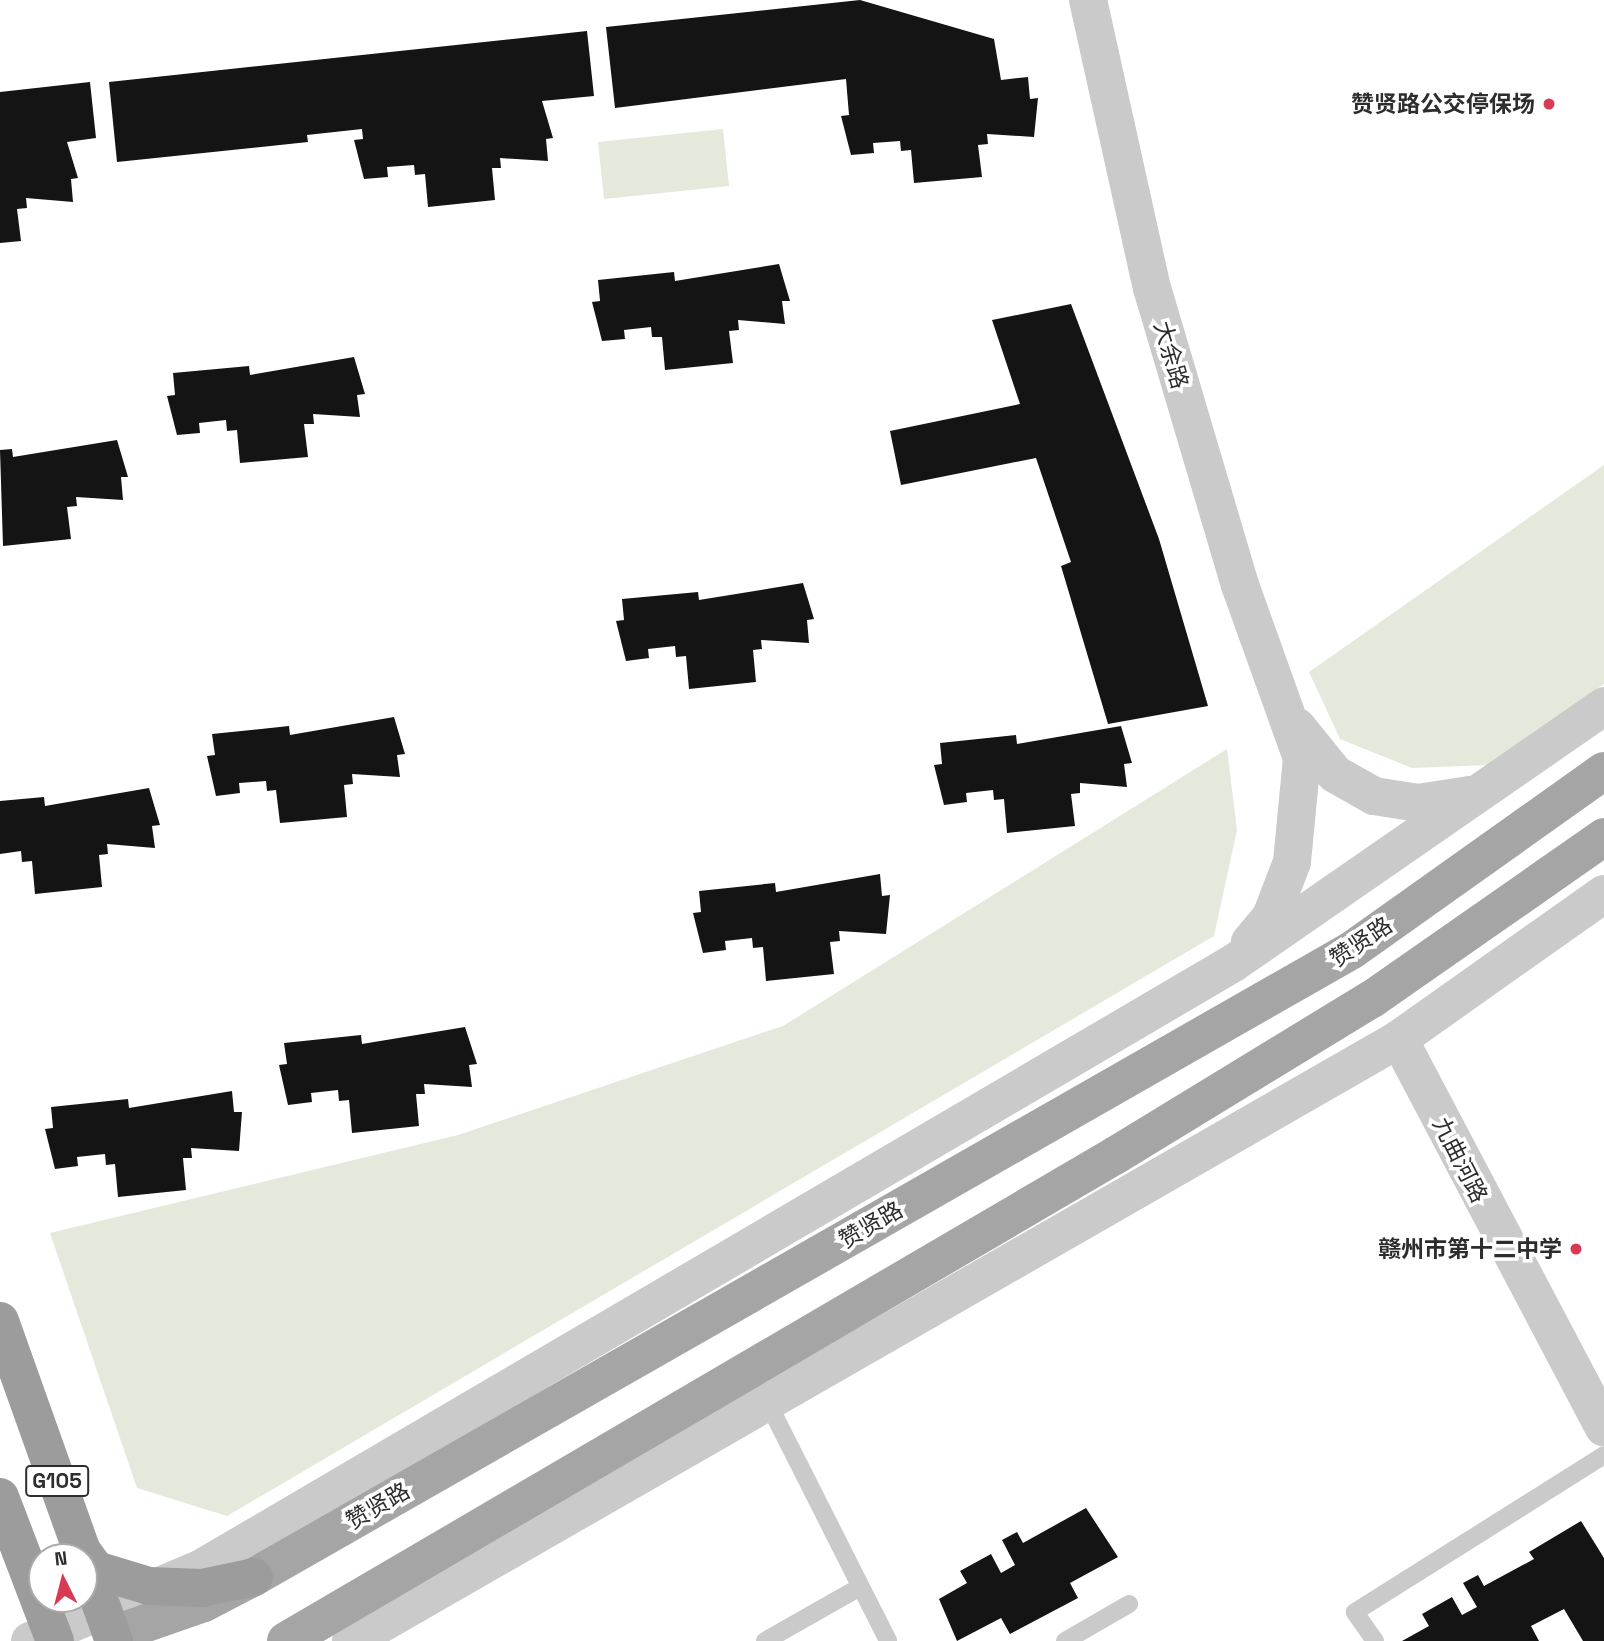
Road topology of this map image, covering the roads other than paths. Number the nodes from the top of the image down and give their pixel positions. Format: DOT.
graph roads {
  1 [pos="1088,0"];
  2 [pos="1281,702"];
  3 [pos="1604,706"];
  4 [pos="1604,741"];
  5 [pos="1604,771"];
  6 [pos="1490,786"];
  7 [pos="1604,838"];
  8 [pos="1599,895"];
  9 [pos="1232,964"];
  10 [pos="1399,1039"];
  11 [pos="1139,1072"];
  12 [pos="1261,1119"];
  13 [pos="1115,1155"];
  14 [pos="0,1321"];
  15 [pos="769,1405"];
  16 [pos="1604,1427"];
  17 [pos="1604,1455"];
  18 [pos="0,1497"];
  19 [pos="79,1543"];
  20 [pos="98,1571"];
  21 [pos="254,1577"];
  22 [pos="156,1587"];
  23 [pos="860,1587"];
  24 [pos="98,1603"];
  25 [pos="1129,1604"];
  26 [pos="107,1632"];
  27 [pos="30,1641"];
  28 [pos="55,1641"];
  29 [pos="286,1641"];
  30 [pos="351,1641"];
  31 [pos="765,1641"];
  32 [pos="888,1641"];
  33 [pos="1065,1641"];
  34 [pos="1375,1641"];
  1 -- 2 [label="street, 大余路"];
  2 -- 6 [label="street"];
  2 -- 9 [label="street"];
  3 -- 6 [label="street"];
  4 -- 6 [label="street"];
  5 -- 11 [label="main road, 赞贤路"];
  6 -- 9 [label="street"];
  7 -- 13 [label="main road"];
  8 -- 10 [label="street"];
  9 -- 11 [label="street"];
  9 -- 22 [label="street"];
  10 -- 12 [label="street"];
  10 -- 16 [label="street, 九曲河路"];
  11 -- 21 [label="main road, 赞贤路"];
  12 -- 13 [label="street"];
  12 -- 15 [label="street"];
  13 -- 29 [label="main road"];
  14 -- 19 [label="highway, G105"];
  15 -- 23 [label="lane"];
  15 -- 30 [label="street"];
  17 -- 34 [label="lane"];
  18 -- 28 [label="highway, bridge"];
  20 -- 22 [label="highway"];
  21 -- 22 [label="highway"];
  21 -- 26 [label="main road, 赞贤路"];
  22 -- 26 [label="street"];
  23 -- 31 [label="lane"];
  23 -- 32 [label="lane"];
  24 -- 26 [label="highway, G105"];
  25 -- 33 [label="lane"];
  26 -- 27 [label="street"];
}
